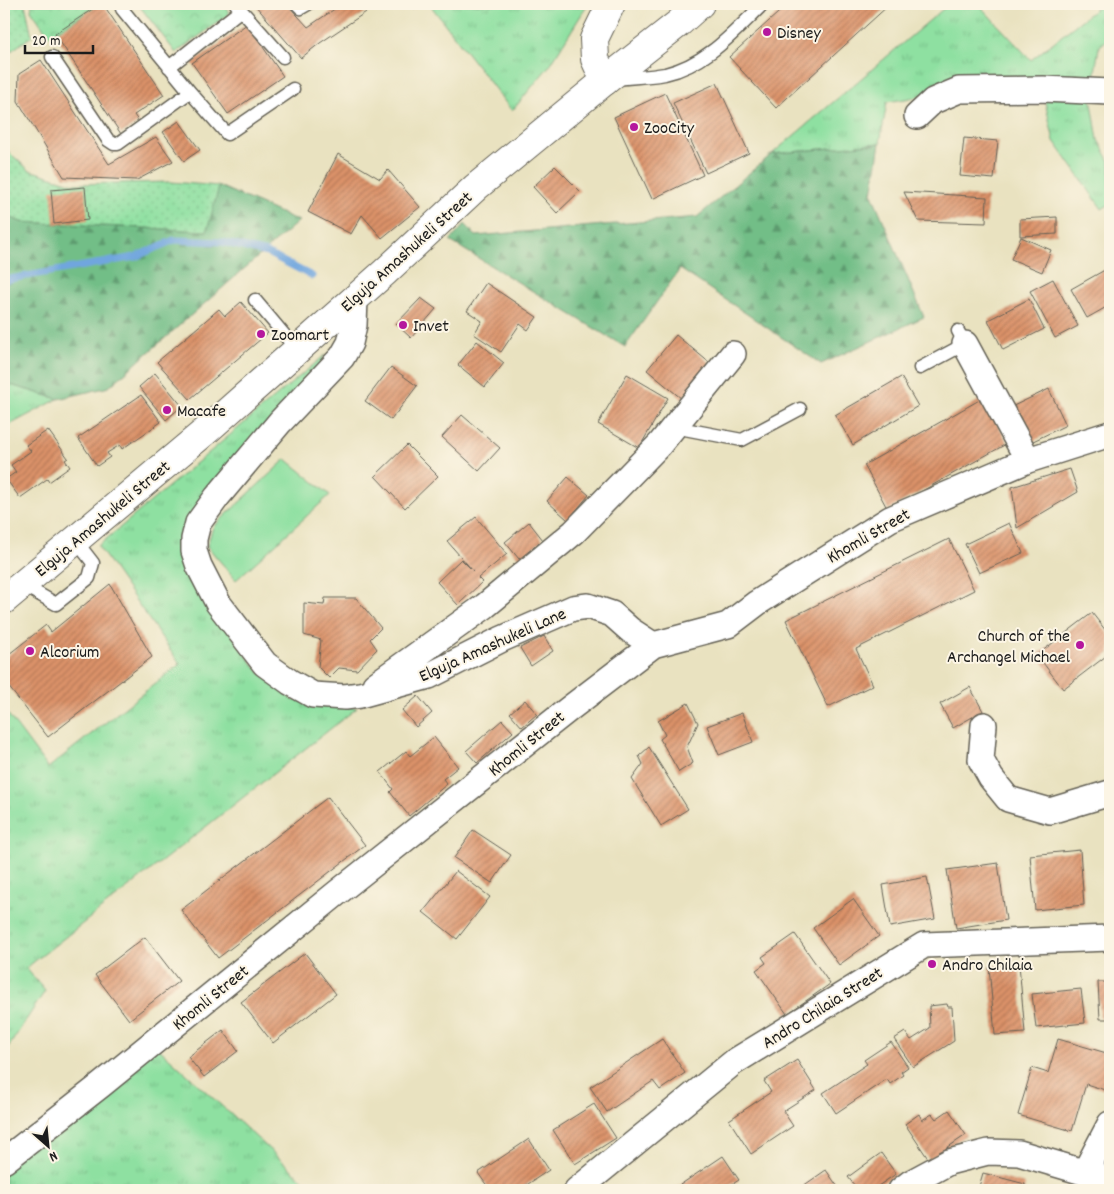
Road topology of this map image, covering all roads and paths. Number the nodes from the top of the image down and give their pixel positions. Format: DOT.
graph roads {
  1 [pos="297,4"];
  2 [pos="308,4"];
  3 [pos="612,4"];
  4 [pos="700,4"];
  5 [pos="763,4"];
  6 [pos="239,7"];
  7 [pos="122,9"];
  8 [pos="284,57"];
  9 [pos="52,58"];
  10 [pos="169,67"];
  11 [pos="605,80"];
  12 [pos="293,88"];
  13 [pos="190,92"];
  14 [pos="1110,92"];
  15 [pos="917,116"];
  16 [pos="355,299"];
  17 [pos="256,300"];
  18 [pos="962,338"];
  19 [pos="297,350"];
  20 [pos="733,354"];
  21 [pos="920,368"];
  22 [pos="800,409"];
  23 [pos="674,427"];
  24 [pos="1110,434"];
  25 [pos="1028,460"];
  26 [pos="76,540"];
  27 [pos="13,592"];
  28 [pos="652,645"];
  29 [pos="360,695"];
  30 [pos="984,725"];
  31 [pos="1110,793"];
  32 [pos="1110,938"];
  33 [pos="1110,1124"];
  34 [pos="4,1161"];
  35 [pos="1085,1172"];
  36 [pos="1110,1180"];
  37 [pos="577,1190"];
  38 [pos="901,1190"];
  1 -- 2 [label="lane"];
  3 -- 11 [label="main road"];
  4 -- 11 [label="main road, Elguja Amashukeli Street"];
  5 -- 11 [label="lane"];
  6 -- 8 [label="lane"];
  6 -- 10 [label="lane"];
  7 -- 10 [label="lane"];
  9 -- 13 [label="lane"];
  10 -- 13 [label="lane"];
  11 -- 16 [label="main road, Elguja Amashukeli Street"];
  12 -- 13 [label="lane"];
  14 -- 15 [label="street"];
  16 -- 19 [label="main road, Elguja Amashukeli Street"];
  16 -- 29 [label="street, Elguja Amashukeli Lane"];
  17 -- 19 [label="lane"];
  18 -- 21 [label="lane"];
  18 -- 25 [label="street"];
  19 -- 26 [label="main road, Elguja Amashukeli Street"];
  20 -- 23 [label="street"];
  22 -- 23 [label="lane"];
  23 -- 29 [label="street"];
  24 -- 25 [label="street, Khomli Street"];
  25 -- 28 [label="street, Khomli Street"];
  26 -- 27 [label="main road, Elguja Amashukeli Street"];
  26 -- 27 [label="lane"];
  28 -- 29 [label="street, Elguja Amashukeli Lane"];
  28 -- 34 [label="street, Khomli Street"];
  30 -- 31 [label="street"];
  32 -- 37 [label="street, Andro Chilaia Street"];
  33 -- 35 [label="street"];
  35 -- 36 [label="street"];
  35 -- 38 [label="street"];
}
